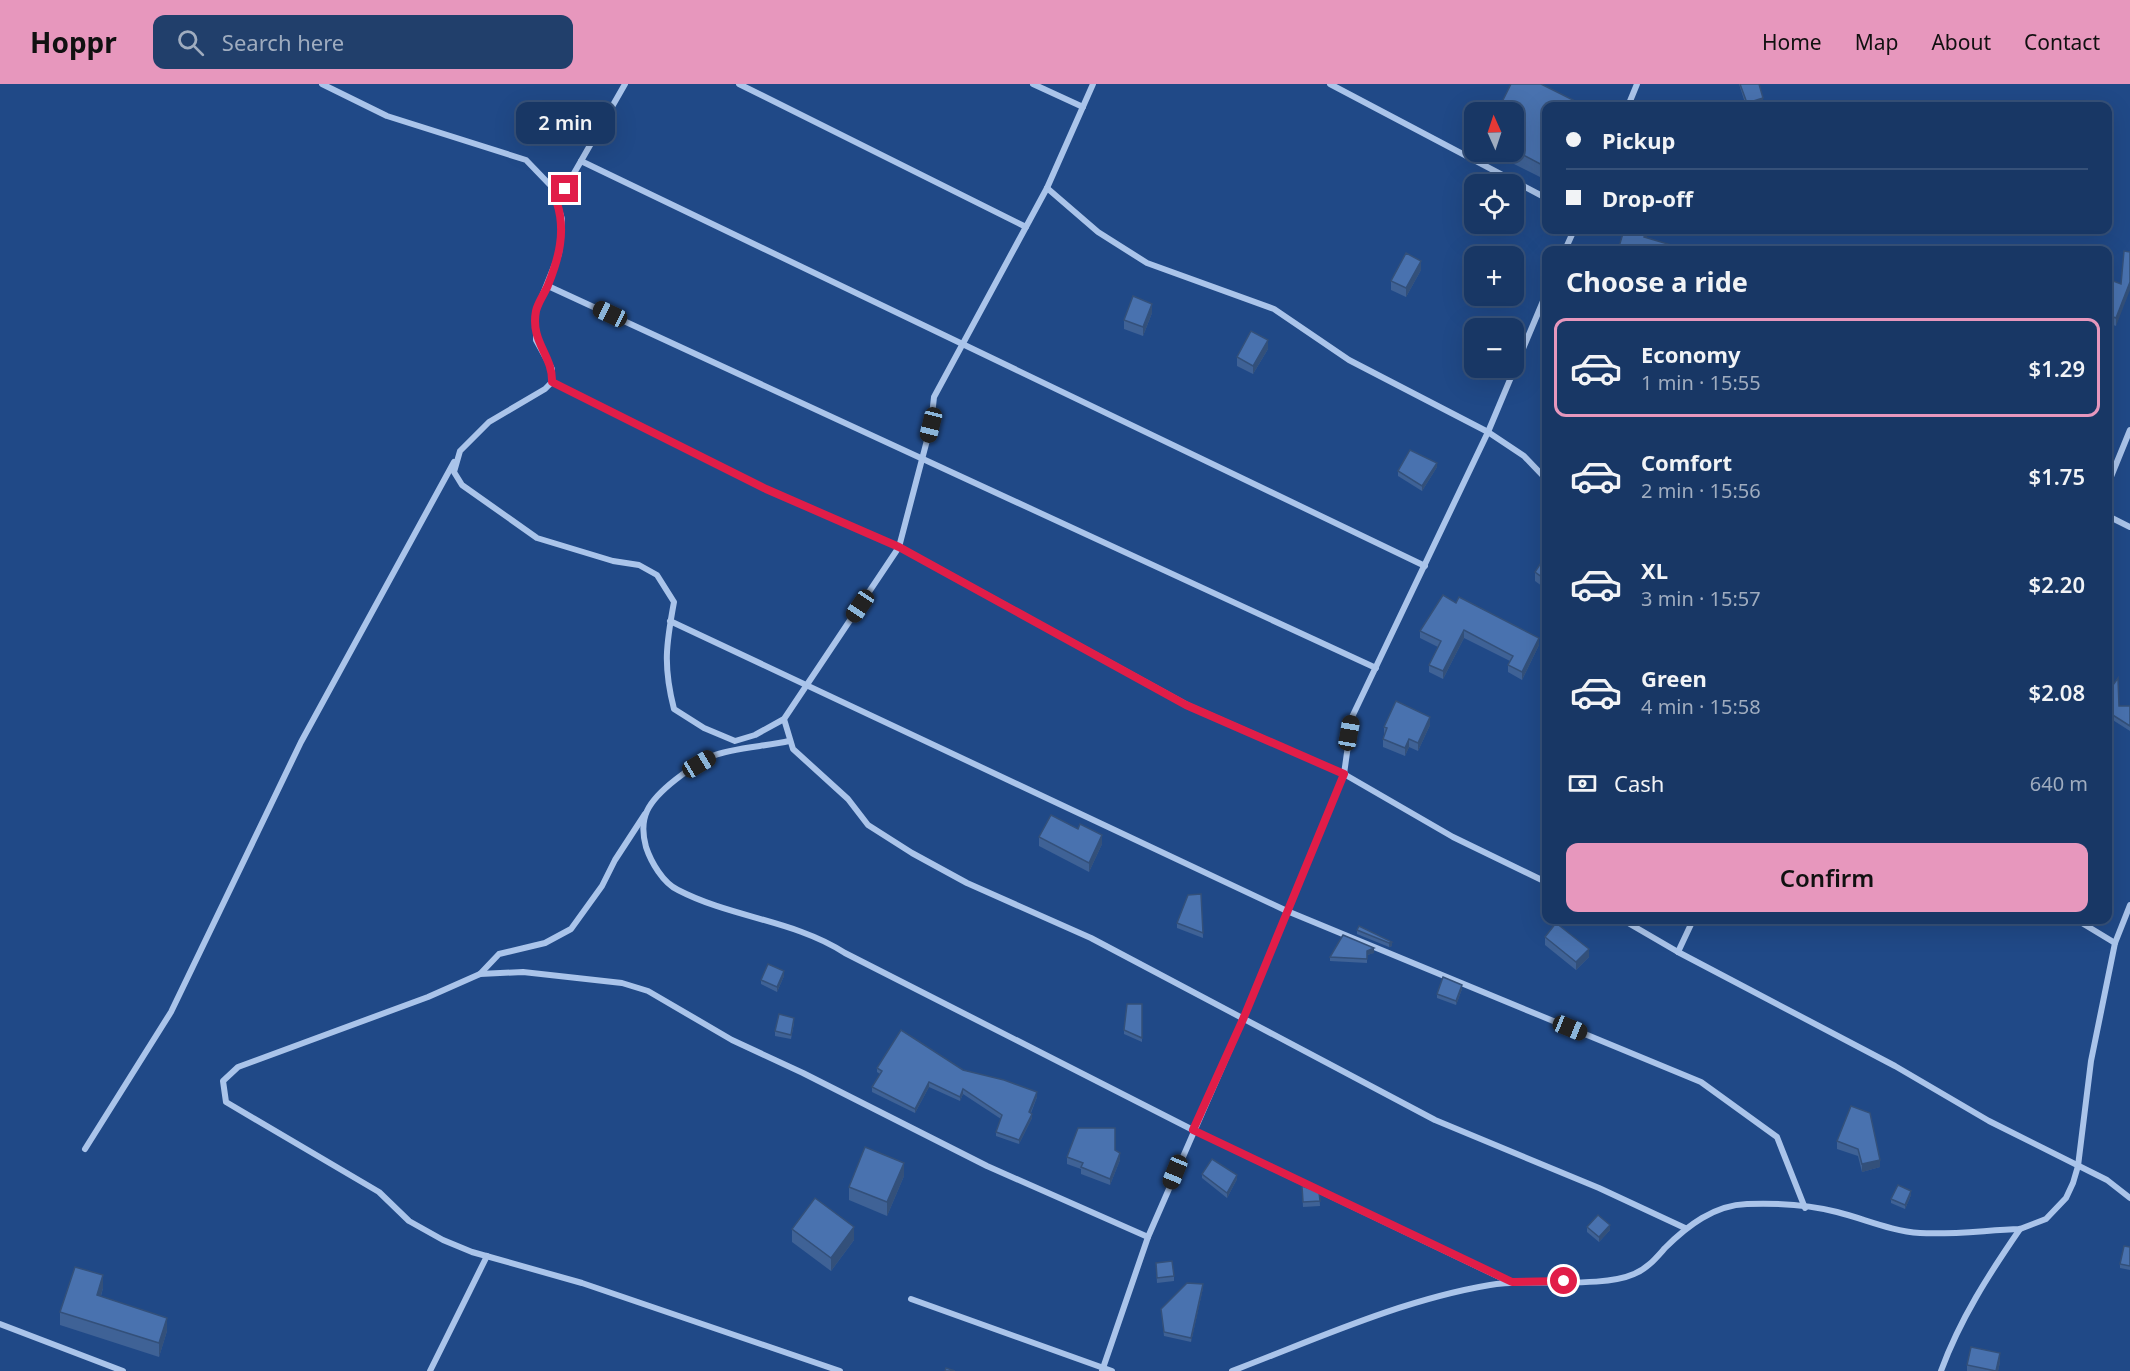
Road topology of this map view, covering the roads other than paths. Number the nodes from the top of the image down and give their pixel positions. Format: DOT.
graph roads {
  1 [pos="322,84"];
  2 [pos="625,84"];
  3 [pos="739,84"];
  4 [pos="1033,84"];
  5 [pos="1093,84"];
  6 [pos="1330,84"];
  7 [pos="1636,84"];
  8 [pos="1629,102"];
  9 [pos="1083,107"];
  10 [pos="581,161"];
  11 [pos="1047,188"];
  12 [pos="1542,196"];
  13 [pos="557,203"];
  14 [pos="1026,227"];
  15 [pos="548,286"];
  16 [pos="1542,304"];
  17 [pos="963,344"];
  18 [pos="552,382"];
  19 [pos="2130,430"];
  20 [pos="1488,432"];
  21 [pos="460,451"];
  22 [pos="922,459"];
  23 [pos="2112,474"];
  24 [pos="1542,475"];
  25 [pos="2112,518"];
  26 [pos="2130,527"];
  27 [pos="899,547"];
  28 [pos="1425,566"];
  29 [pos="670,621"];
  30 [pos="1376,668"];
  31 [pos="807,685"];
  32 [pos="784,719"];
  33 [pos="789,741"];
  34 [pos="1344,774"];
  35 [pos="647,811"];
  36 [pos="1542,880"];
  37 [pos="2130,905"];
  38 [pos="1287,911"];
  39 [pos="1630,924"];
  40 [pos="1691,924"];
  41 [pos="2084,924"];
  42 [pos="2115,943"];
  43 [pos="1678,952"];
  44 [pos="480,974"];
  45 [pos="1244,1017"];
  46 [pos="1193,1130"];
  47 [pos="85,1149"];
  48 [pos="2078,1167"];
  49 [pos="2130,1198"];
  50 [pos="1804,1208"];
  51 [pos="1685,1228"];
  52 [pos="2020,1229"];
  53 [pos="1148,1237"];
  54 [pos="487,1256"];
  55 [pos="1512,1282"];
  56 [pos="911,1299"];
  57 [pos="0,1324"];
  58 [pos="1102,1369"];
  59 [pos="123,1371"];
  60 [pos="430,1371"];
  61 [pos="840,1371"];
  62 [pos="1112,1371"];
  63 [pos="1232,1371"];
  64 [pos="1941,1371"];
  1 -- 13 [label="street"];
  2 -- 10 [label="street"];
  3 -- 14 [label="street"];
  4 -- 9 [label="street"];
  5 -- 9 [label="street"];
  6 -- 12 [label="street"];
  7 -- 8 [label="street"];
  9 -- 11 [label="street"];
  10 -- 13 [label="street"];
  10 -- 17 [label="street"];
  11 -- 14 [label="street"];
  11 -- 20 [label="street"];
  13 -- 15 [label="street"];
  14 -- 17 [label="street"];
  15 -- 18 [label="street"];
  15 -- 22 [label="street"];
  16 -- 20 [label="street"];
  17 -- 22 [label="street"];
  17 -- 28 [label="street"];
  18 -- 21 [label="street"];
  18 -- 27 [label="street"];
  19 -- 23 [label="street"];
  20 -- 24 [label="street"];
  20 -- 28 [label="street"];
  21 -- 29 [label="street"];
  21 -- 47 [label="street"];
  22 -- 27 [label="street"];
  22 -- 30 [label="street"];
  25 -- 26 [label="street"];
  27 -- 31 [label="street"];
  27 -- 34 [label="street"];
  28 -- 30 [label="street"];
  29 -- 31 [label="street"];
  29 -- 32 [label="street"];
  30 -- 34 [label="street"];
  31 -- 32 [label="street"];
  31 -- 38 [label="street"];
  32 -- 33 [label="street"];
  33 -- 35 [label="street"];
  33 -- 45 [label="street"];
  34 -- 36 [label="street"];
  34 -- 38 [label="street"];
  35 -- 44 [label="street"];
  35 -- 46 [label="street"];
  37 -- 42 [label="street"];
  38 -- 45 [label="street"];
  38 -- 50 [label="street"];
  39 -- 43 [label="street"];
  40 -- 43 [label="street"];
  41 -- 42 [label="street"];
  42 -- 48 [label="street"];
  43 -- 48 [label="street"];
  44 -- 53 [label="street"];
  44 -- 54 [label="street"];
  45 -- 46 [label="street"];
  45 -- 51 [label="street"];
  46 -- 53 [label="street"];
  46 -- 55 [label="street"];
  48 -- 49 [label="street"];
  48 -- 52 [label="street"];
  50 -- 51 [label="street"];
  50 -- 52 [label="street"];
  51 -- 55 [label="street"];
  52 -- 64 [label="street"];
  53 -- 58 [label="street"];
  54 -- 60 [label="street"];
  54 -- 61 [label="street"];
  55 -- 63 [label="street"];
  56 -- 58 [label="street"];
  57 -- 59 [label="street"];
  58 -- 62 [label="street"];
}
